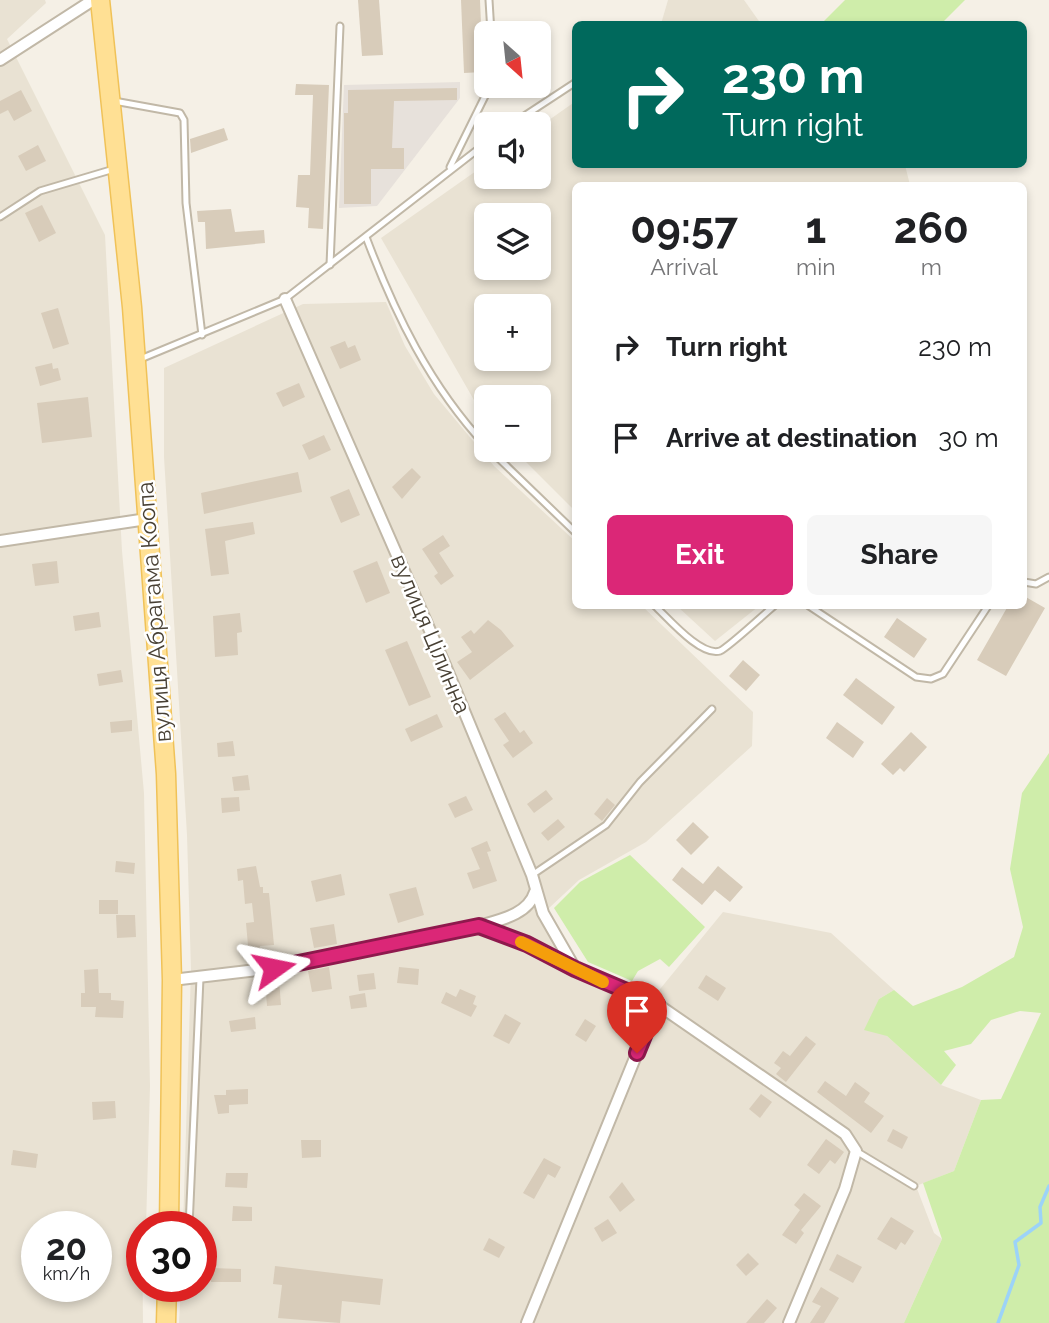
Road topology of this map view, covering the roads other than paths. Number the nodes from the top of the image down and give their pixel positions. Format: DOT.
graph roads {
  1 [pos="93,0"];
  2 [pos="100,0"];
  3 [pos="489,0"];
  4 [pos="490,21"];
  5 [pos="340,26"];
  6 [pos="0,60"];
  7 [pos="572,85"];
  8 [pos="484,98"];
  9 [pos="110,100"];
  10 [pos="530,112"];
  11 [pos="474,152"];
  12 [pos="117,168"];
  13 [pos="448,170"];
  14 [pos="0,217"];
  15 [pos="366,237"];
  16 [pos="330,265"];
  17 [pos="285,299"];
  18 [pos="202,335"];
  19 [pos="135,361"];
  20 [pos="474,431"];
  21 [pos="502,462"];
  22 [pos="147,519"];
  23 [pos="572,529"];
  24 [pos="0,541"];
  25 [pos="1049,577"];
  26 [pos="1027,582"];
  27 [pos="658,609"];
  28 [pos="770,609"];
  29 [pos="814,609"];
  30 [pos="987,609"];
  31 [pos="712,709"];
  32 [pos="531,875"];
  33 [pos="535,892"];
  34 [pos="479,926"];
  35 [pos="575,969"];
  36 [pos="200,978"];
  37 [pos="172,980"];
  38 [pos="657,1004"];
  39 [pos="856,1151"];
  40 [pos="914,1186"];
  41 [pos="169,1211"];
  42 [pos="190,1211"];
  43 [pos="167,1302"];
  44 [pos="166,1323"];
  45 [pos="527,1323"];
  46 [pos="789,1323"];
  1 -- 6 [label="street"];
  2 -- 9 [label="main road, вулиця Абрагама Коопа"];
  3 -- 4 [label="lane"];
  5 -- 16 [label="lane"];
  7 -- 10 [label="lane"];
  8 -- 13 [label="lane"];
  9 -- 12 [label="main road, вулиця Абрагама Коопа"];
  9 -- 18 [label="lane"];
  11 -- 13 [label="lane"];
  12 -- 14 [label="lane"];
  12 -- 19 [label="main road, вулиця Абрагама Коопа"];
  13 -- 15 [label="lane"];
  15 -- 16 [label="lane"];
  15 -- 20 [label="lane"];
  16 -- 17 [label="lane"];
  17 -- 18 [label="lane"];
  17 -- 32 [label="street, вулиця Цілинна"];
  18 -- 19 [label="lane"];
  19 -- 22 [label="main road, вулиця Абрагама Коопа"];
  21 -- 23 [label="lane"];
  22 -- 24 [label="street"];
  22 -- 37 [label="main road, вулиця Абрагама Коопа"];
  25 -- 26 [label="lane"];
  27 -- 28 [label="lane"];
  29 -- 30 [label="lane"];
  31 -- 32 [label="lane"];
  32 -- 33 [label="street, вулиця Цілинна"];
  33 -- 34 [label="street"];
  33 -- 35 [label="street, вулиця Цілинна"];
  34 -- 35 [label="street"];
  34 -- 36 [label="street"];
  35 -- 38 [label="street"];
  36 -- 37 [label="street"];
  36 -- 42 [label="lane"];
  37 -- 41 [label="main road, вулиця Абрагама Коопа"];
  38 -- 39 [label="street"];
  38 -- 45 [label="street"];
  39 -- 40 [label="lane"];
  39 -- 46 [label="street"];
  43 -- 44 [label="main road"];
}
